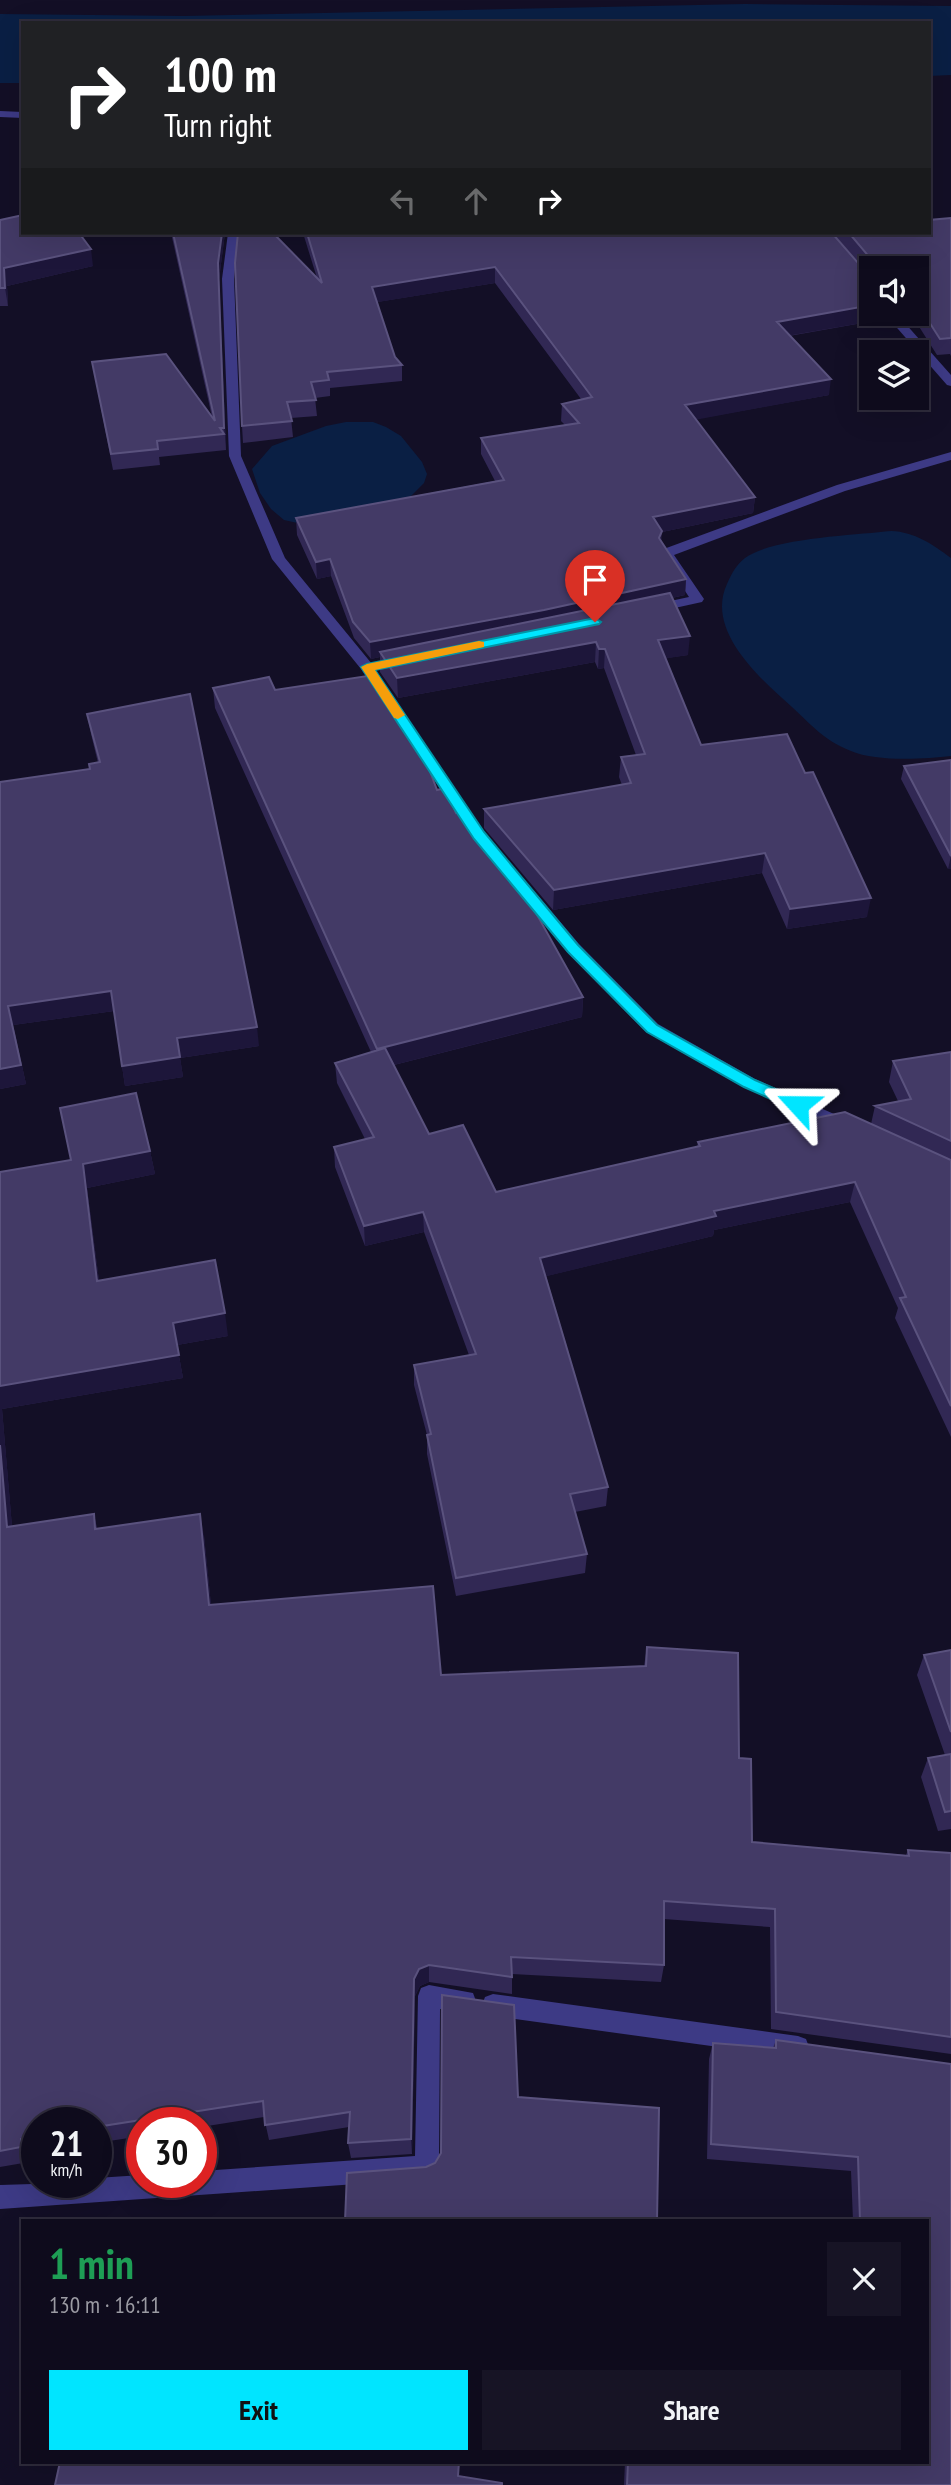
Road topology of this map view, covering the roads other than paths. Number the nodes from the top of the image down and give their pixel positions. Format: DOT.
graph roads {
  1 [pos="0,114"];
  2 [pos="21,115"];
  3 [pos="233,235"];
  4 [pos="901,326"];
  5 [pos="951,382"];
  6 [pos="951,456"];
  7 [pos="633,613"];
  8 [pos="389,701"];
  9 [pos="404,723"];
  10 [pos="487,846"];
  11 [pos="505,866"];
  12 [pos="860,1131"];
  13 [pos="814,2049"];
  14 [pos="0,2197"];
  1 -- 2 [label="street"];
  3 -- 8 [label="street"];
  4 -- 5 [label="street"];
  6 -- 7 [label="street"];
  9 -- 10 [label="street"];
  11 -- 12 [label="street"];
  13 -- 14 [label="street"];
}
